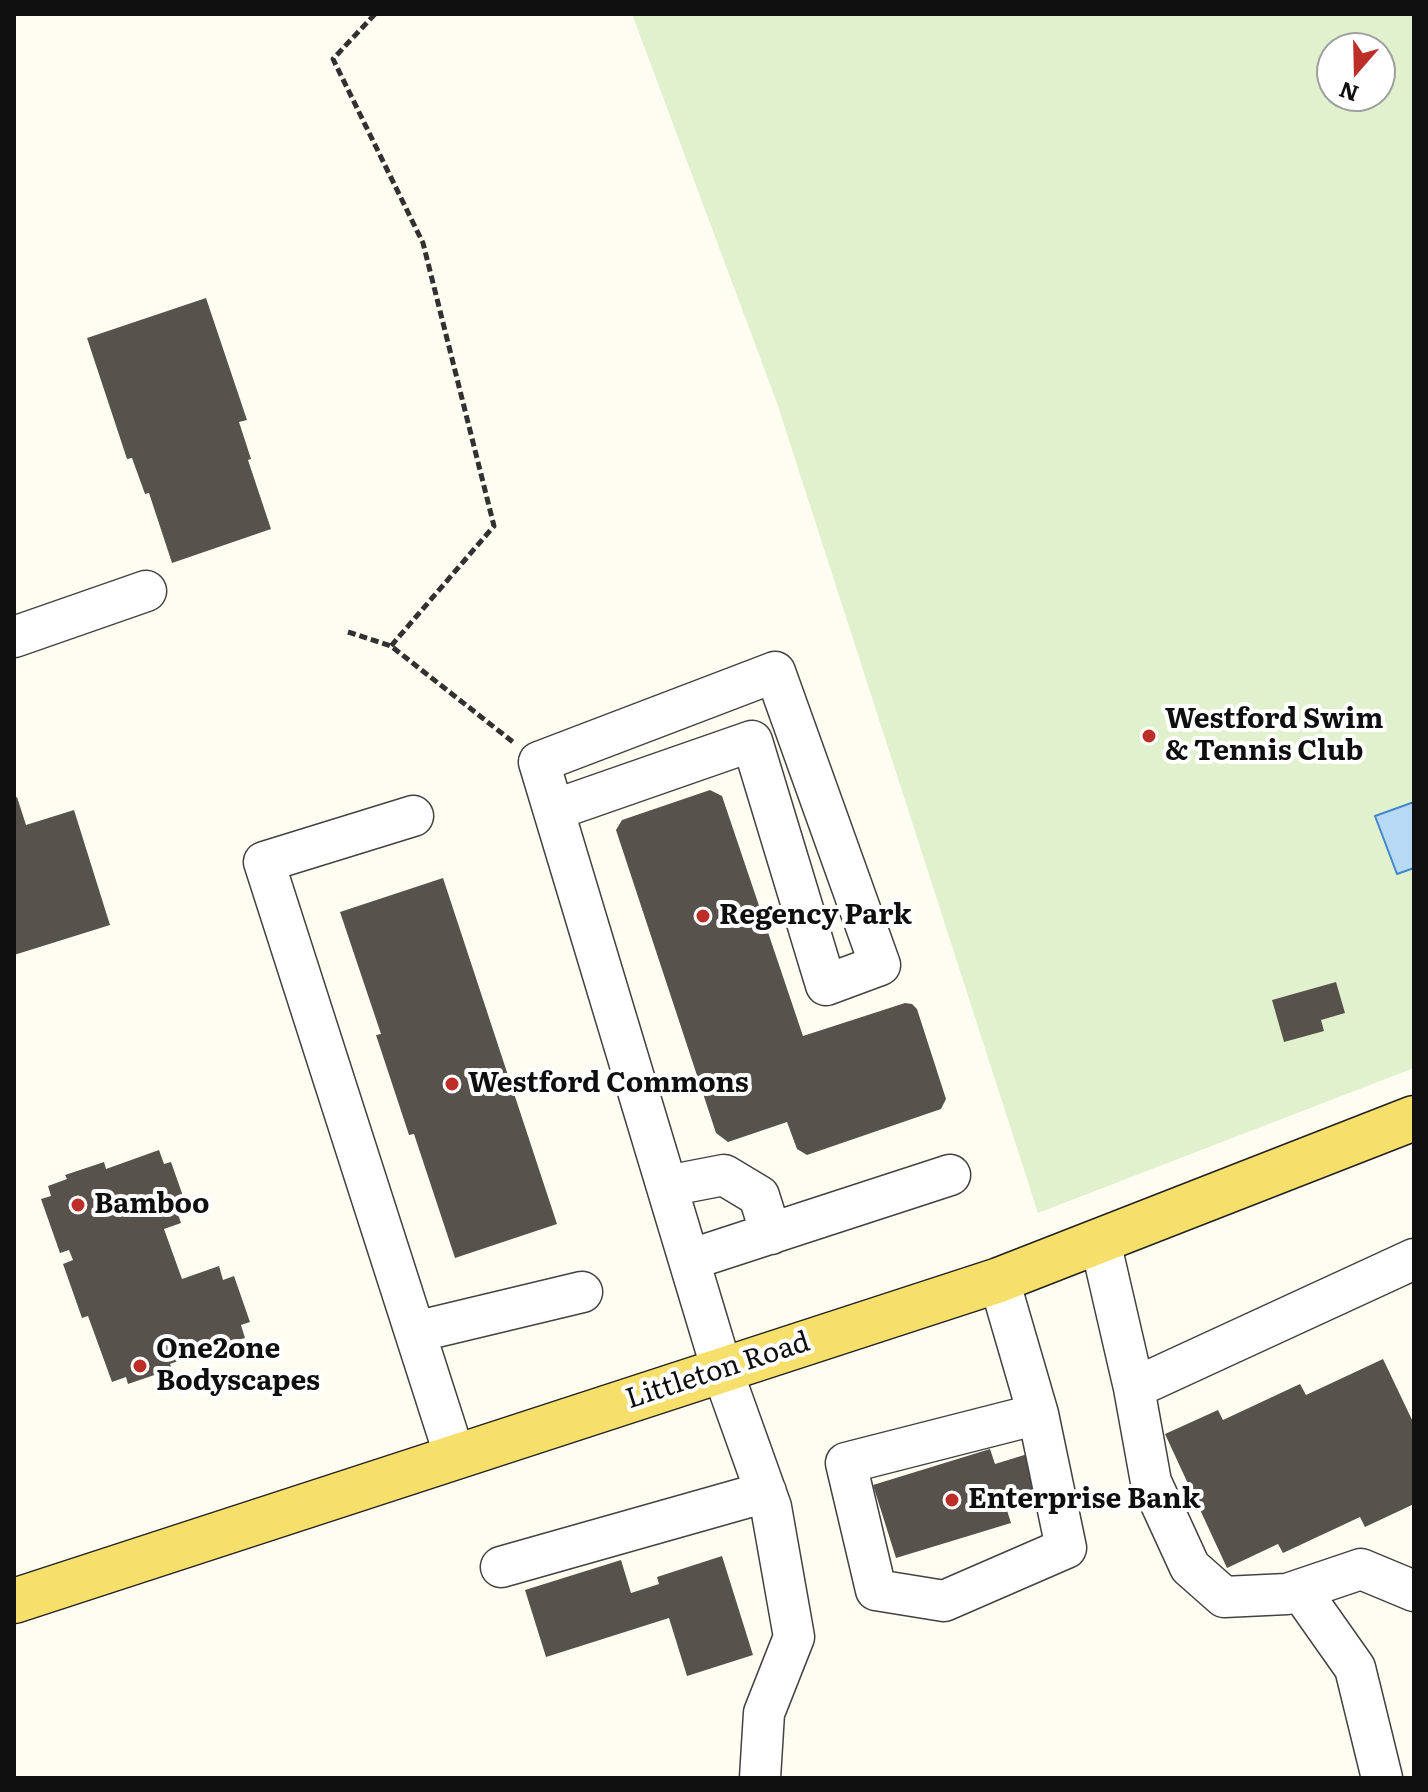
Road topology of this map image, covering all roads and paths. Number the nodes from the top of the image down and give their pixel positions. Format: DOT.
graph roads {
  1 [pos="375,14"];
  2 [pos="146,591"];
  3 [pos="348,632"];
  4 [pos="14,637"];
  5 [pos="391,646"];
  6 [pos="539,762"];
  7 [pos="554,810"];
  8 [pos="413,816"];
  9 [pos="1414,1118"];
  10 [pos="950,1175"];
  11 [pos="667,1186"];
  12 [pos="771,1234"];
  13 [pos="1100,1241"];
  14 [pos="1414,1259"];
  15 [pos="689,1260"];
  16 [pos="999,1280"];
  17 [pos="582,1292"];
  18 [pos="415,1332"];
  19 [pos="722,1370"];
  20 [pos="1134,1388"];
  21 [pos="1038,1414"];
  22 [pos="455,1457"];
  23 [pos="766,1492"];
  24 [pos="501,1567"];
  25 [pos="1300,1590"];
  26 [pos="1414,1591"];
  27 [pos="14,1601"];
  28 [pos="760,1778"];
  29 [pos="1382,1778"];
  1 -- 5 [label="path"];
  2 -- 4 [label="street"];
  3 -- 5 [label="path"];
  5 -- 6 [label="path"];
  6 -- 7 [label="street"];
  6 -- 7 [label="street"];
  7 -- 11 [label="street"];
  8 -- 18 [label="street"];
  9 -- 13 [label="main road, Littleton Road"];
  10 -- 12 [label="street"];
  11 -- 12 [label="street"];
  11 -- 15 [label="street"];
  12 -- 15 [label="street"];
  13 -- 16 [label="main road, Littleton Road"];
  13 -- 20 [label="street"];
  14 -- 20 [label="street"];
  15 -- 19 [label="street"];
  16 -- 19 [label="main road, Littleton Road"];
  16 -- 21 [label="street"];
  17 -- 18 [label="street"];
  18 -- 22 [label="street"];
  19 -- 22 [label="main road, Littleton Road"];
  19 -- 23 [label="street"];
  20 -- 25 [label="street"];
  21 -- 21 [label="street"];
  22 -- 27 [label="main road, Littleton Road"];
  23 -- 24 [label="street"];
  23 -- 28 [label="street"];
  25 -- 26 [label="street"];
  25 -- 29 [label="street"];
}
